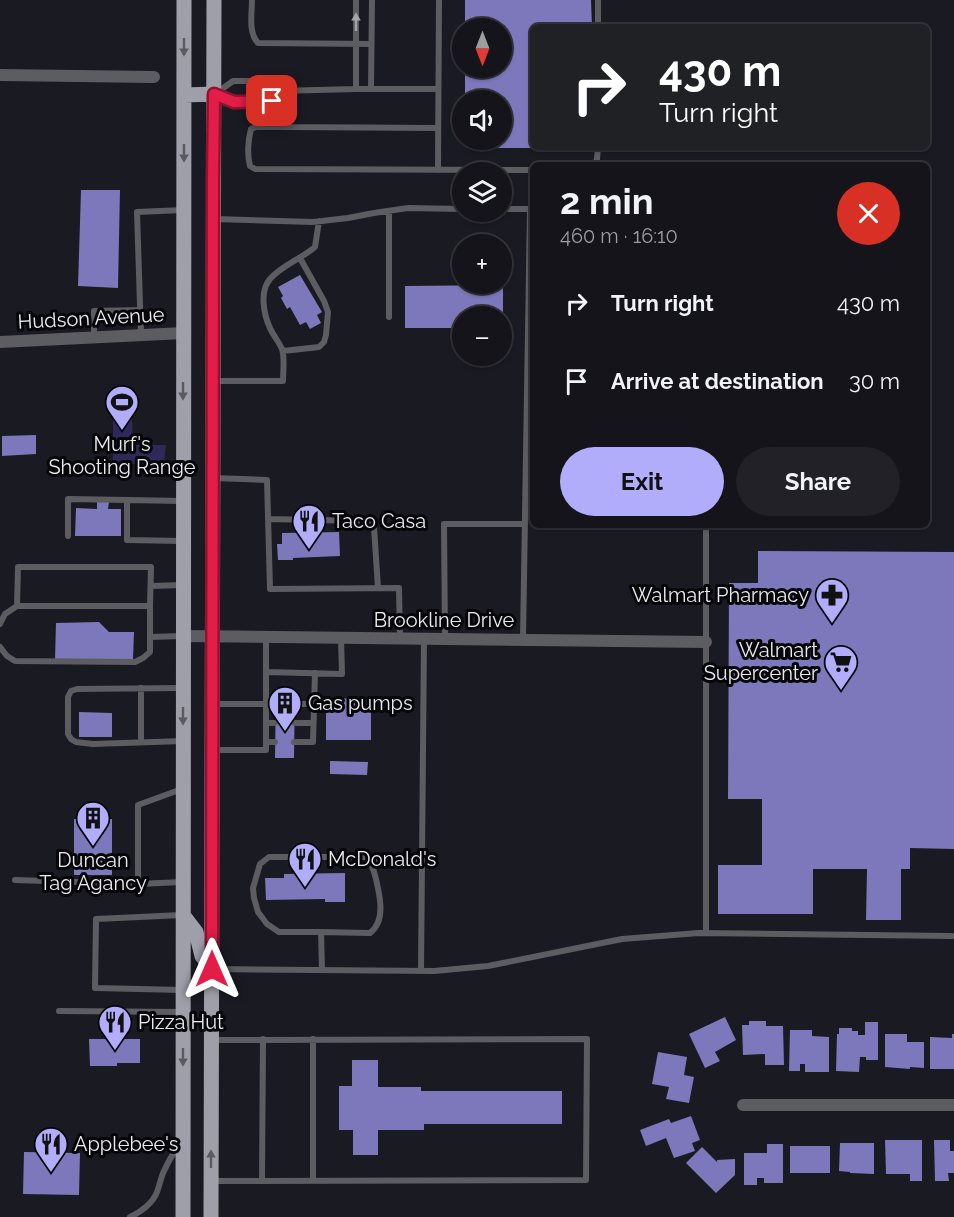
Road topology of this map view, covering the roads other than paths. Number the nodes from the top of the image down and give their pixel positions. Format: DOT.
graph roads {
  1 [pos="184,0"];
  2 [pos="214,0"];
  3 [pos="252,0"];
  4 [pos="356,0"];
  5 [pos="372,0"];
  6 [pos="439,0"];
  7 [pos="598,0"];
  8 [pos="598,24"];
  9 [pos="356,44"];
  10 [pos="371,44"];
  11 [pos="0,75"];
  12 [pos="154,77"];
  13 [pos="356,89"];
  14 [pos="371,89"];
  15 [pos="438,89"];
  16 [pos="278,91"];
  17 [pos="286,91"];
  18 [pos="214,94"];
  19 [pos="184,95"];
  20 [pos="286,127"];
  21 [pos="438,128"];
  22 [pos="438,170"];
  23 [pos="530,170"];
  24 [pos="452,208"];
  25 [pos="512,209"];
  26 [pos="530,209"];
  27 [pos="184,210"];
  28 [pos="389,211"];
  29 [pos="213,219"];
  30 [pos="319,221"];
  31 [pos="300,258"];
  32 [pos="530,262"];
  33 [pos="140,310"];
  34 [pos="389,316"];
  35 [pos="183,333"];
  36 [pos="141,335"];
  37 [pos="94,337"];
  38 [pos="0,342"];
  39 [pos="283,351"];
  40 [pos="213,381"];
  41 [pos="213,478"];
  42 [pos="127,500"];
  43 [pos="184,501"];
  44 [pos="268,519"];
  45 [pos="525,524"];
  46 [pos="706,528"];
  47 [pos="68,536"];
  48 [pos="183,541"];
  49 [pos="183,585"];
  50 [pos="151,586"];
  51 [pos="378,588"];
  52 [pos="17,606"];
  53 [pos="150,606"];
  54 [pos="0,624"];
  55 [pos="183,636"];
  56 [pos="213,636"];
  57 [pos="150,637"];
  58 [pos="266,637"];
  59 [pos="341,638"];
  60 [pos="400,639"];
  61 [pos="424,639"];
  62 [pos="445,639"];
  63 [pos="524,639"];
  64 [pos="706,642"];
  65 [pos="0,647"];
  66 [pos="266,672"];
  67 [pos="315,673"];
  68 [pos="141,688"];
  69 [pos="183,688"];
  70 [pos="212,704"];
  71 [pos="266,704"];
  72 [pos="276,704"];
  73 [pos="295,704"];
  74 [pos="314,704"];
  75 [pos="266,723"];
  76 [pos="275,723"];
  77 [pos="295,723"];
  78 [pos="314,723"];
  79 [pos="183,741"];
  80 [pos="141,742"];
  81 [pos="266,742"];
  82 [pos="275,742"];
  83 [pos="294,742"];
  84 [pos="212,750"];
  85 [pos="183,789"];
  86 [pos="422,859"];
  87 [pos="371,861"];
  88 [pos="15,880"];
  89 [pos="183,882"];
  90 [pos="138,884"];
  91 [pos="183,915"];
  92 [pos="321,932"];
  93 [pos="706,933"];
  94 [pos="952,936"];
  95 [pos="212,969"];
  96 [pos="322,970"];
  97 [pos="421,971"];
  98 [pos="183,990"];
  99 [pos="59,1011"];
  100 [pos="183,1012"];
  101 [pos="212,1040"];
  102 [pos="263,1040"];
  103 [pos="313,1040"];
  104 [pos="954,1105"];
  105 [pos="743,1106"];
  106 [pos="183,1142"];
  107 [pos="211,1181"];
  108 [pos="262,1181"];
  109 [pos="312,1181"];
  110 [pos="130,1217"];
  111 [pos="183,1217"];
  112 [pos="211,1217"];
  1 -- 19 [label="main road, one-way"];
  2 -- 18 [label="main road"];
  3 -- 9 [label="lane"];
  9 -- 4 [label="lane, one-way"];
  5 -- 10 [label="lane"];
  6 -- 15 [label="lane"];
  7 -- 8 [label="lane"];
  9 -- 10 [label="lane"];
  9 -- 13 [label="lane"];
  10 -- 14 [label="lane"];
  11 -- 12 [label="street"];
  13 -- 14 [label="lane"];
  13 -- 17 [label="lane"];
  14 -- 15 [label="lane"];
  15 -- 21 [label="lane"];
  16 -- 17 [label="lane"];
  16 -- 18 [label="lane"];
  16 -- 18 [label="lane"];
  17 -- 20 [label="lane"];
  18 -- 19 [label="main road"];
  18 -- 29 [label="main road"];
  19 -- 27 [label="main road, one-way"];
  20 -- 21 [label="lane"];
  20 -- 22 [label="lane"];
  21 -- 22 [label="lane"];
  22 -- 23 [label="lane"];
  24 -- 28 [label="lane"];
  25 -- 26 [label="lane"];
  27 -- 33 [label="lane"];
  27 -- 35 [label="main road"];
  28 -- 30 [label="lane"];
  28 -- 34 [label="lane"];
  29 -- 30 [label="lane"];
  29 -- 40 [label="main road"];
  30 -- 31 [label="lane"];
  31 -- 39 [label="lane"];
  31 -- 39 [label="lane"];
  32 -- 45 [label="lane"];
  33 -- 36 [label="lane"];
  33 -- 37 [label="lane"];
  35 -- 36 [label="street, Hudson Avenue"];
  35 -- 43 [label="main road, one-way"];
  36 -- 37 [label="street, Hudson Avenue"];
  37 -- 38 [label="street, Hudson Avenue"];
  39 -- 40 [label="lane"];
  40 -- 41 [label="main road"];
  41 -- 44 [label="lane"];
  41 -- 56 [label="main road"];
  42 -- 43 [label="lane"];
  42 -- 47 [label="lane"];
  42 -- 48 [label="lane"];
  43 -- 48 [label="main road"];
  44 -- 51 [label="lane"];
  44 -- 51 [label="lane"];
  45 -- 62 [label="lane"];
  45 -- 63 [label="lane"];
  46 -- 64 [label="lane"];
  48 -- 49 [label="main road"];
  49 -- 50 [label="lane"];
  49 -- 55 [label="main road"];
  50 -- 52 [label="lane"];
  50 -- 53 [label="lane"];
  51 -- 60 [label="lane"];
  52 -- 53 [label="lane"];
  52 -- 54 [label="lane"];
  53 -- 57 [label="lane"];
  55 -- 56 [label="street, Brookline Drive"];
  55 -- 57 [label="lane"];
  55 -- 69 [label="main road"];
  56 -- 58 [label="street, Brookline Drive"];
  56 -- 70 [label="main road"];
  57 -- 65 [label="lane"];
  58 -- 59 [label="street, Brookline Drive"];
  58 -- 66 [label="lane"];
  59 -- 60 [label="street, Brookline Drive"];
  59 -- 67 [label="lane"];
  60 -- 61 [label="street, Brookline Drive"];
  61 -- 62 [label="street, Brookline Drive"];
  61 -- 86 [label="lane"];
  62 -- 63 [label="street, Brookline Drive"];
  63 -- 64 [label="street, Brookline Drive"];
  64 -- 93 [label="lane"];
  66 -- 67 [label="lane"];
  66 -- 71 [label="lane"];
  67 -- 74 [label="lane"];
  68 -- 69 [label="lane"];
  68 -- 80 [label="lane"];
  68 -- 80 [label="lane"];
  69 -- 79 [label="main road, one-way"];
  70 -- 71 [label="lane"];
  70 -- 84 [label="main road"];
  71 -- 72 [label="lane"];
  71 -- 75 [label="lane"];
  73 -- 74 [label="lane"];
  74 -- 78 [label="lane"];
  75 -- 76 [label="lane"];
  75 -- 81 [label="lane"];
  77 -- 78 [label="lane"];
  78 -- 83 [label="lane"];
  79 -- 80 [label="lane"];
  79 -- 85 [label="main road"];
  81 -- 82 [label="lane"];
  81 -- 84 [label="lane"];
  84 -- 95 [label="main road"];
  85 -- 89 [label="main road"];
  85 -- 90 [label="lane"];
  86 -- 87 [label="lane"];
  86 -- 97 [label="lane"];
  87 -- 92 [label="lane"];
  87 -- 92 [label="lane"];
  88 -- 90 [label="lane"];
  89 -- 90 [label="lane"];
  89 -- 91 [label="main road"];
  91 -- 95 [label="main road"];
  91 -- 98 [label="main road"];
  91 -- 98 [label="lane"];
  92 -- 96 [label="lane"];
  93 -- 94 [label="lane"];
  93 -- 97 [label="lane"];
  95 -- 96 [label="lane"];
  95 -- 101 [label="main road"];
  96 -- 97 [label="lane"];
  98 -- 100 [label="main road"];
  99 -- 100 [label="lane"];
  100 -- 106 [label="main road, one-way"];
  101 -- 102 [label="lane"];
  107 -- 101 [label="main road, one-way"];
  102 -- 103 [label="lane"];
  102 -- 108 [label="lane"];
  103 -- 109 [label="lane"];
  103 -- 109 [label="lane"];
  104 -- 105 [label="street"];
  106 -- 110 [label="lane"];
  106 -- 111 [label="main road"];
  107 -- 108 [label="lane"];
  107 -- 112 [label="main road"];
  108 -- 109 [label="lane"];
}
